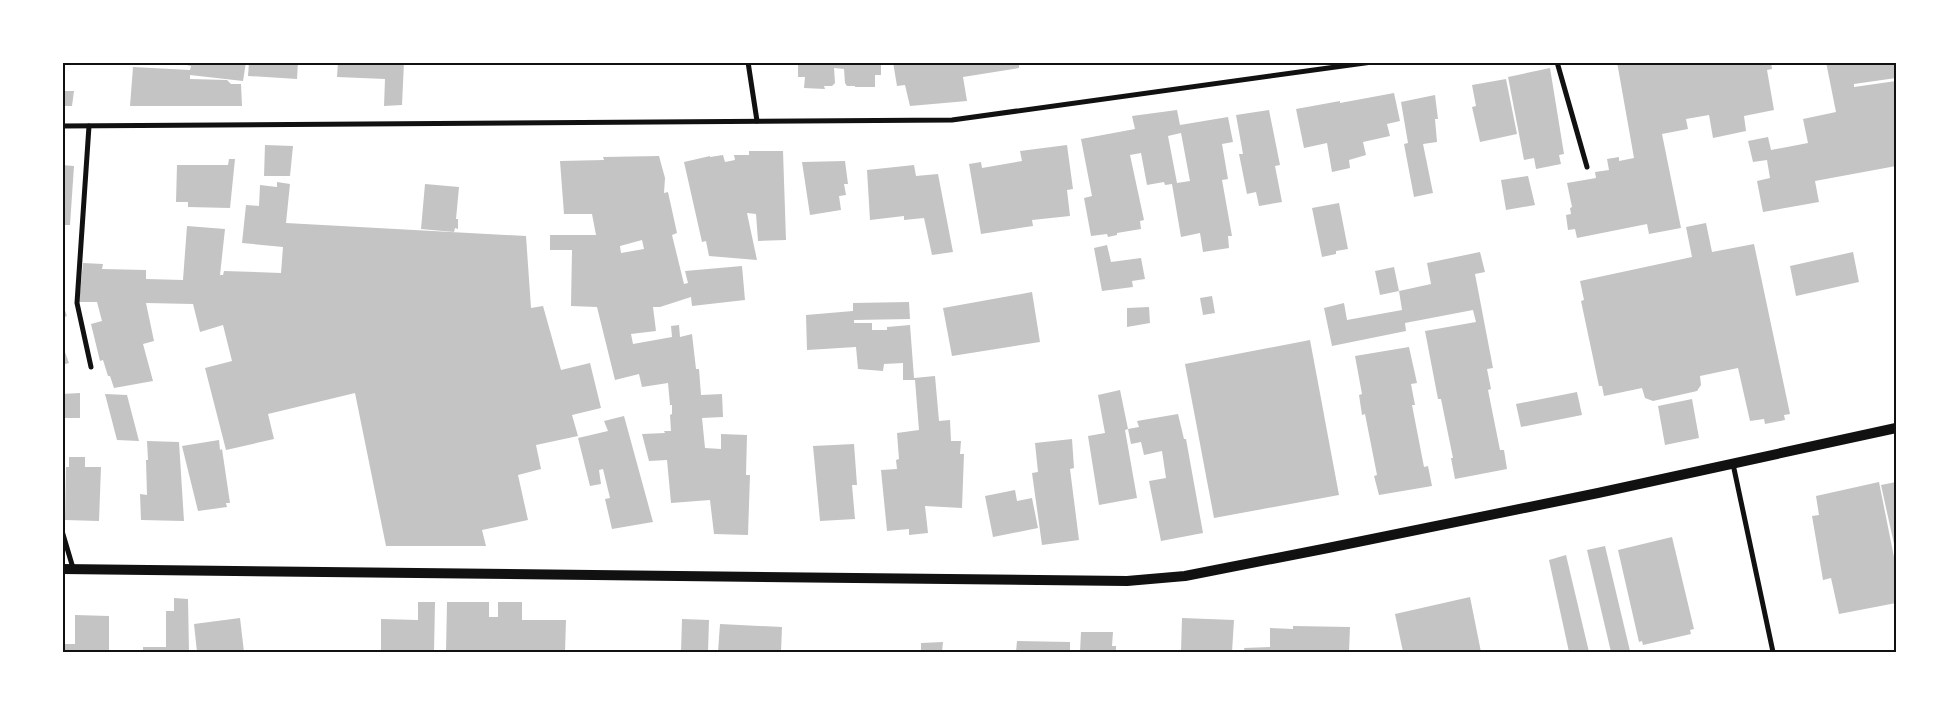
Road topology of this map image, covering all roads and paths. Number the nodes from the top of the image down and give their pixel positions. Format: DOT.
graph roads {
  1 [pos="748,62"];
  2 [pos="1372,62"];
  3 [pos="1557,62"];
  4 [pos="757,121"];
  5 [pos="62,126"];
  6 [pos="89,126"];
  7 [pos="1587,167"];
  8 [pos="91,367"];
  9 [pos="1896,428"];
  10 [pos="1733,464"];
  11 [pos="62,531"];
  12 [pos="68,569"];
  13 [pos="1773,652"];
  1 -- 4 [label="street"];
  2 -- 4 [label="street"];
  3 -- 7 [label="street"];
  4 -- 6 [label="street"];
  5 -- 6 [label="street"];
  6 -- 8 [label="street"];
  9 -- 10 [label="main road"];
  10 -- 12 [label="main road"];
  10 -- 13 [label="street"];
  11 -- 12 [label="street"];
}
